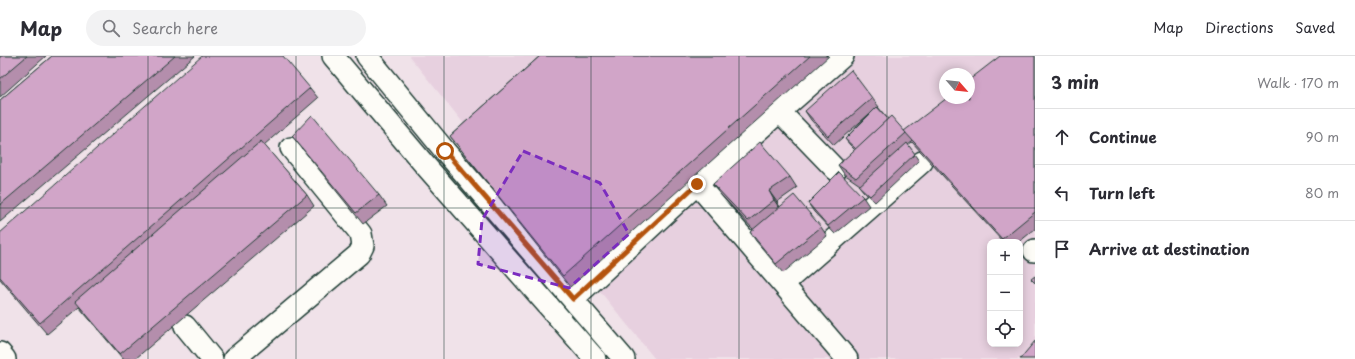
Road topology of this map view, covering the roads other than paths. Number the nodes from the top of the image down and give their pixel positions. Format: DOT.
graph roads {
  1 [pos="333,56"];
  2 [pos="368,56"];
  3 [pos="843,56"];
  4 [pos="780,112"];
  5 [pos="462,136"];
  6 [pos="291,148"];
  7 [pos="445,151"];
  8 [pos="922,162"];
  9 [pos="836,170"];
  10 [pos="697,184"];
  11 [pos="784,284"];
  12 [pos="573,299"];
  13 [pos="185,326"];
  14 [pos="0,353"];
  15 [pos="5,359"];
  16 [pos="212,359"];
  17 [pos="234,359"];
  18 [pos="595,359"];
  19 [pos="624,359"];
  20 [pos="846,359"];
  1 -- 18 [label="street"];
  2 -- 7 [label="street"];
  3 -- 4 [label="street"];
  4 -- 9 [label="street"];
  4 -- 10 [label="street"];
  5 -- 7 [label="street"];
  6 -- 17 [label="street"];
  7 -- 12 [label="street"];
  8 -- 11 [label="street"];
  10 -- 11 [label="street"];
  10 -- 12 [label="street"];
  11 -- 20 [label="street"];
  12 -- 19 [label="street"];
  13 -- 16 [label="street"];
  14 -- 15 [label="street"];
}
